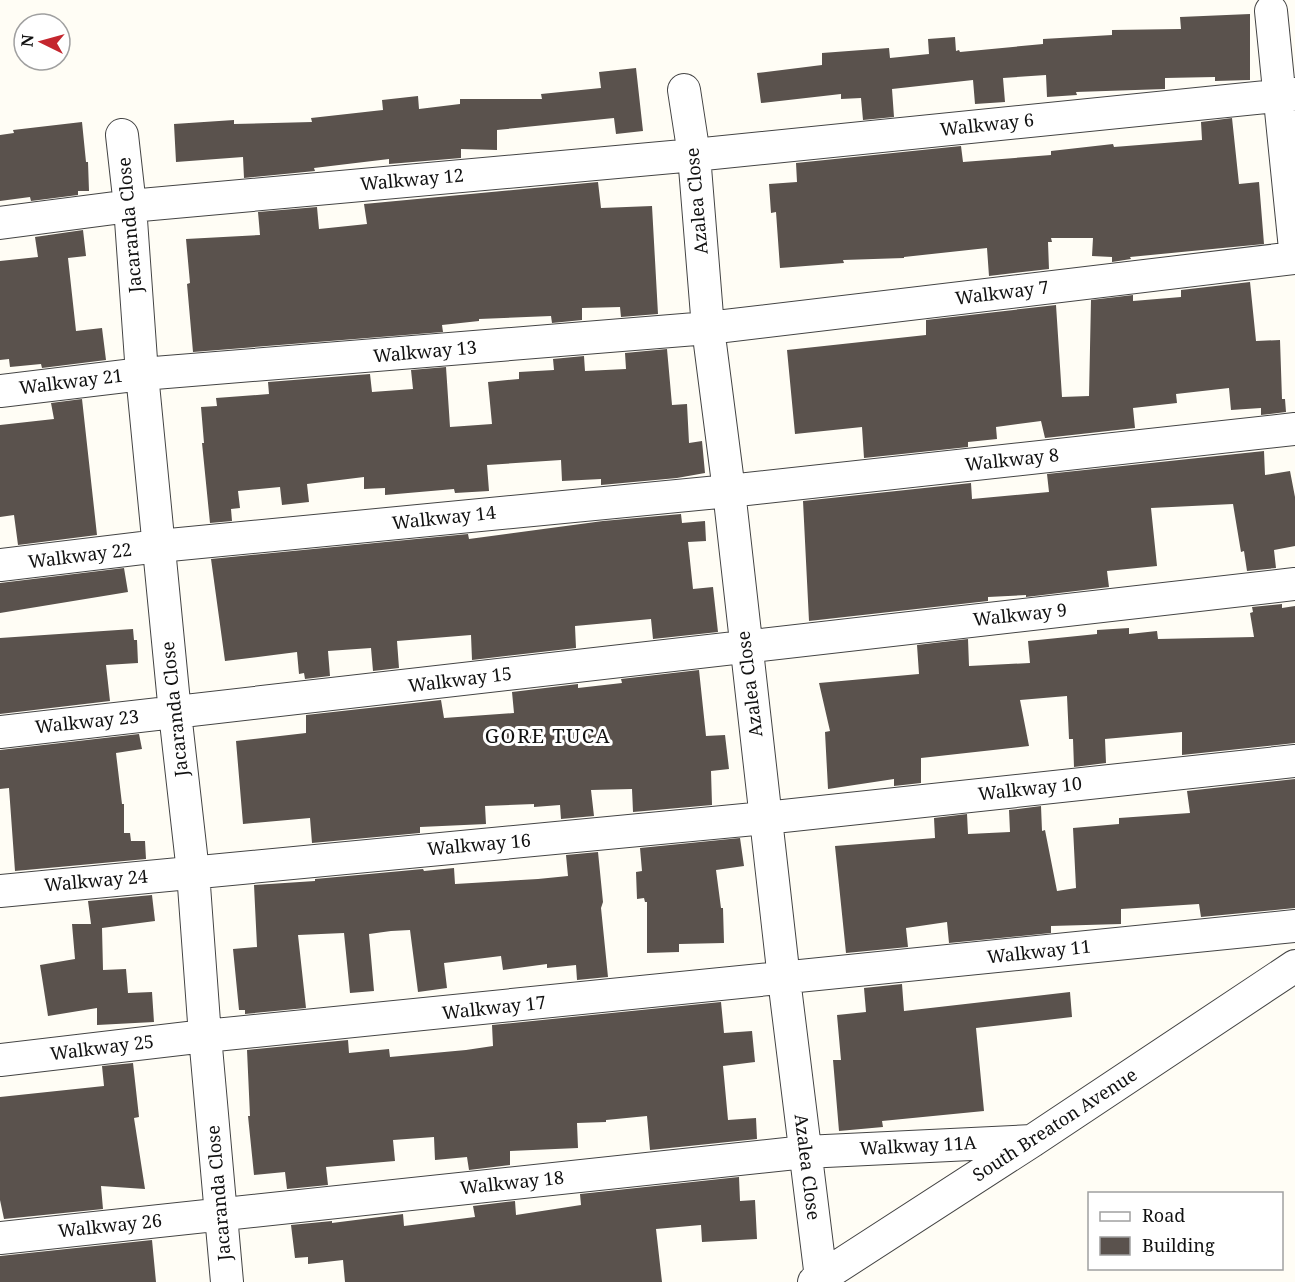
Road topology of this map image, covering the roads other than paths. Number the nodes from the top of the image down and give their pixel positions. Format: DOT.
graph roads {
  1 [pos="1271,11"];
  2 [pos="684,90"];
  3 [pos="1287,95"];
  4 [pos="122,135"];
  5 [pos="693,155"];
  6 [pos="130,206"];
  7 [pos="0,223"];
  8 [pos="1295,249"];
  9 [pos="1295,258"];
  10 [pos="708,328"];
  11 [pos="142,374"];
  12 [pos="0,391"];
  13 [pos="1295,429"];
  14 [pos="729,491"];
  15 [pos="159,546"];
  16 [pos="0,565"];
  17 [pos="1295,584"];
  18 [pos="746,647"];
  19 [pos="175,713"];
  20 [pos="0,732"];
  21 [pos="1295,761"];
  22 [pos="765,818"];
  23 [pos="193,872"];
  24 [pos="0,891"];
  25 [pos="1295,926"];
  26 [pos="1295,966"];
  27 [pos="783,979"];
  28 [pos="205,1036"];
  29 [pos="0,1060"];
  30 [pos="1032,1141"];
  31 [pos="805,1152"];
  32 [pos="220,1214"];
  33 [pos="0,1238"];
  34 [pos="817,1280"];
  35 [pos="227,1282"];
  1 -- 3 [label="street"];
  2 -- 5 [label="street, Azalea Close"];
  3 -- 5 [label="street, Walkway 6"];
  3 -- 8 [label="street"];
  4 -- 6 [label="street, Jacaranda Close"];
  5 -- 6 [label="street, Walkway 12"];
  5 -- 10 [label="street, Azalea Close"];
  6 -- 7 [label="street, Walkway 12"];
  6 -- 11 [label="street, Jacaranda Close"];
  9 -- 10 [label="street, Walkway 7"];
  10 -- 11 [label="street, Walkway 13"];
  10 -- 14 [label="street, Azalea Close"];
  11 -- 12 [label="street, Walkway 21"];
  11 -- 15 [label="street, Jacaranda Close"];
  13 -- 14 [label="street, Walkway 8"];
  14 -- 15 [label="street, Walkway 14"];
  14 -- 18 [label="street, Azalea Close"];
  15 -- 16 [label="street, Walkway 22"];
  15 -- 19 [label="street, Jacaranda Close"];
  17 -- 18 [label="street, Walkway 9"];
  18 -- 19 [label="street, Walkway 15"];
  18 -- 22 [label="street, Azalea Close"];
  19 -- 20 [label="street, Walkway 23"];
  19 -- 23 [label="street, Jacaranda Close"];
  21 -- 22 [label="street, Walkway 10"];
  22 -- 23 [label="street, Walkway 16"];
  22 -- 27 [label="street, Azalea Close"];
  23 -- 24 [label="street, Walkway 24"];
  23 -- 28 [label="street, Jacaranda Close"];
  25 -- 27 [label="street, Walkway 11"];
  26 -- 30 [label="street, South Breaton Avenue"];
  27 -- 28 [label="street, Walkway 17"];
  27 -- 31 [label="street, Azalea Close"];
  28 -- 29 [label="street, Walkway 25"];
  28 -- 32 [label="street, Jacaranda Close"];
  30 -- 31 [label="street, Walkway 11A"];
  30 -- 34 [label="street, South Breaton Avenue"];
  31 -- 32 [label="street, Walkway 18"];
  31 -- 34 [label="street, Azalea Close"];
  32 -- 33 [label="street, Walkway 26"];
  32 -- 35 [label="street, Jacaranda Close"];
}
